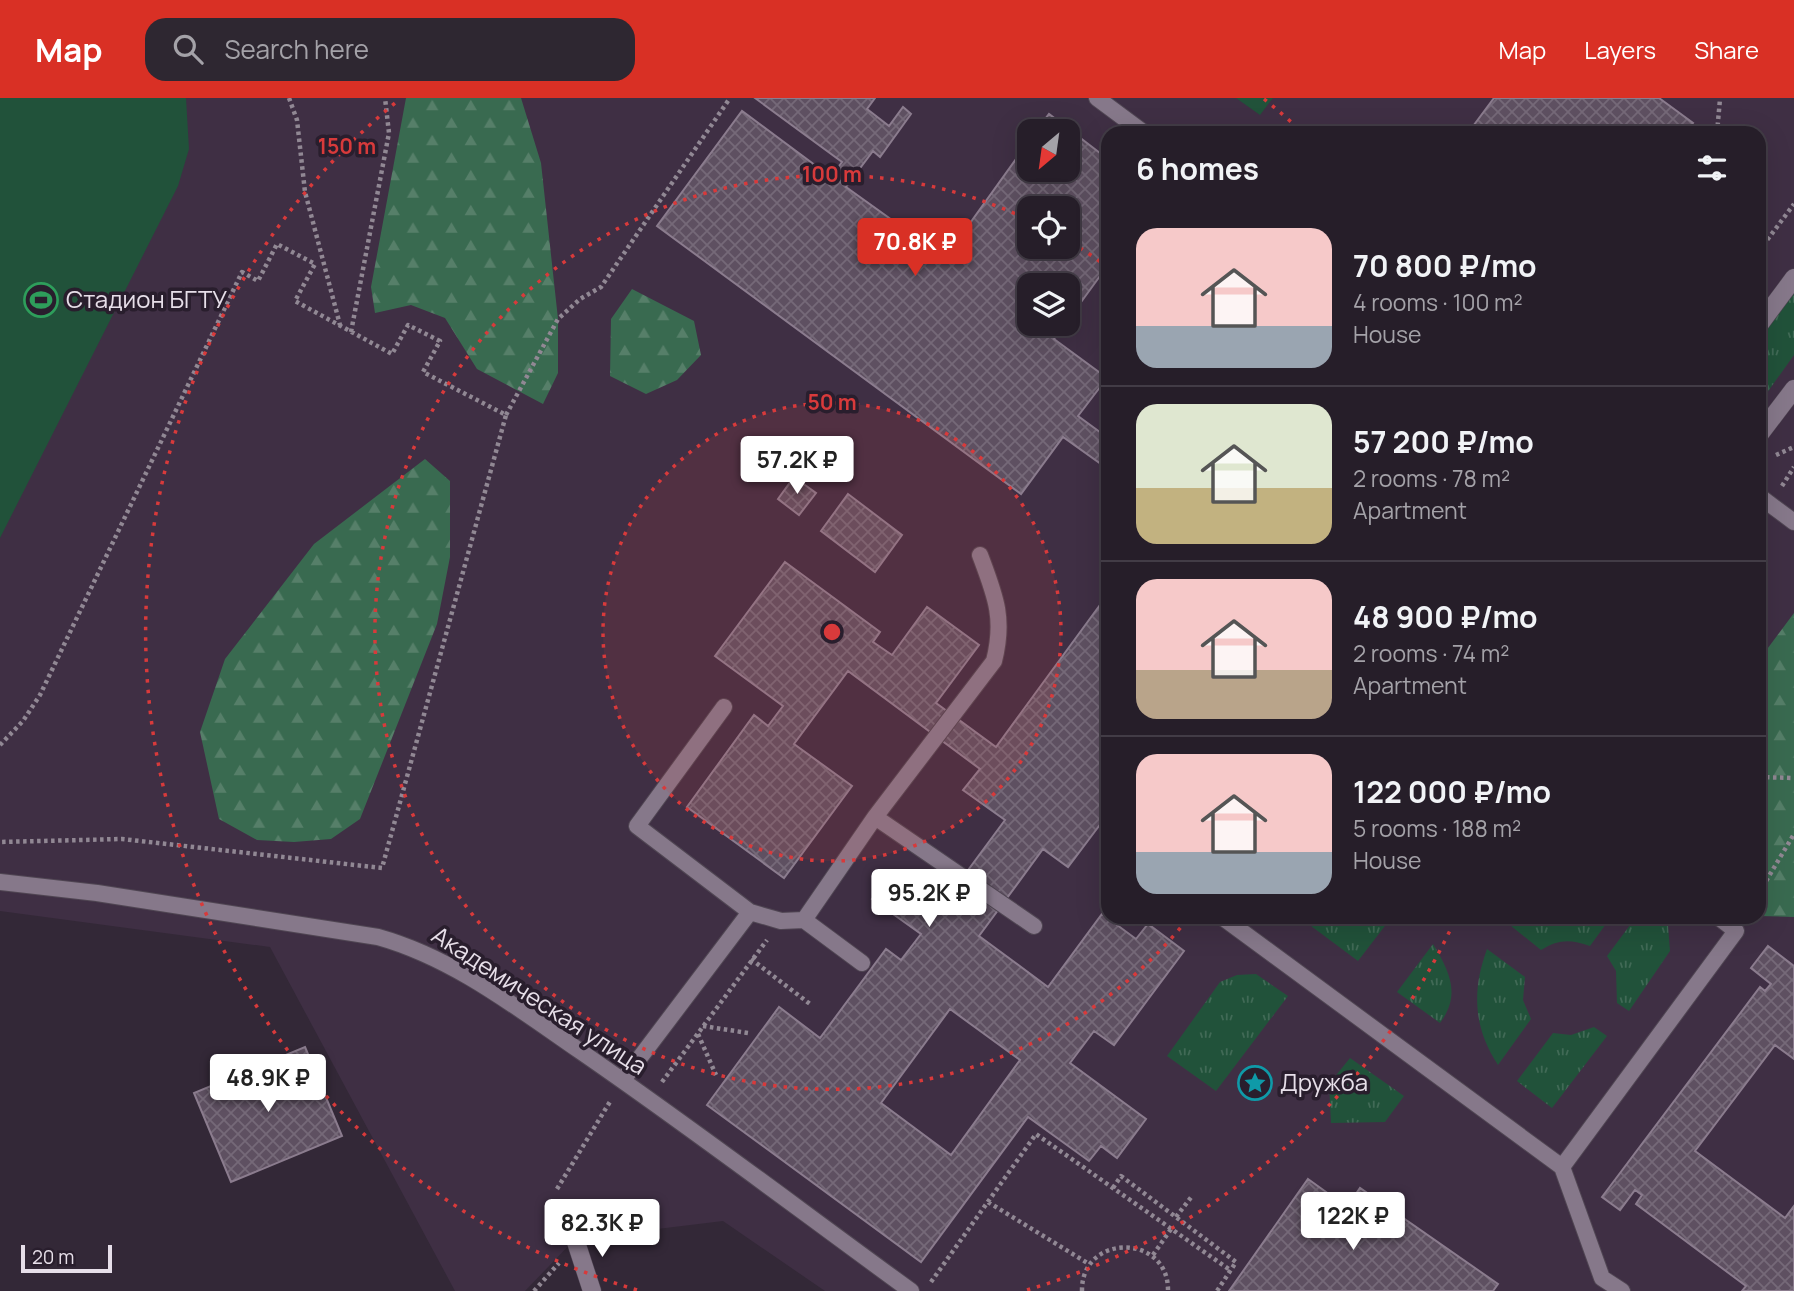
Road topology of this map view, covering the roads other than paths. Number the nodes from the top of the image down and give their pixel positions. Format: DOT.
graph roads {
  1 [pos="1097,98"];
  2 [pos="1135,126"];
  3 [pos="1794,278"];
  4 [pos="1766,316"];
  5 [pos="1794,388"];
  6 [pos="1766,426"];
  7 [pos="1766,501"];
  8 [pos="1794,522"];
  9 [pos="980,555"];
  10 [pos="724,707"];
  11 [pos="875,817"];
  12 [pos="0,882"];
  13 [pos="750,912"];
  14 [pos="804,920"];
  15 [pos="1232,924"];
  16 [pos="1728,924"];
  17 [pos="1034,926"];
  18 [pos="862,963"];
  19 [pos="623,1080"];
  20 [pos="1562,1167"];
  21 [pos="575,1239"];
  22 [pos="592,1291"];
  23 [pos="911,1291"];
  24 [pos="1622,1291"];
  1 -- 2 [label="lane"];
  3 -- 4 [label="street"];
  5 -- 6 [label="street"];
  7 -- 8 [label="lane"];
  9 -- 11 [label="lane"];
  10 -- 13 [label="lane"];
  11 -- 14 [label="lane"];
  11 -- 17 [label="lane"];
  12 -- 19 [label="lane, Академическая улица"];
  13 -- 14 [label="lane"];
  13 -- 19 [label="lane"];
  14 -- 18 [label="lane"];
  15 -- 20 [label="lane"];
  16 -- 20 [label="lane"];
  19 -- 23 [label="lane, Академическая улица"];
  20 -- 24 [label="lane"];
  21 -- 22 [label="street"];
}
